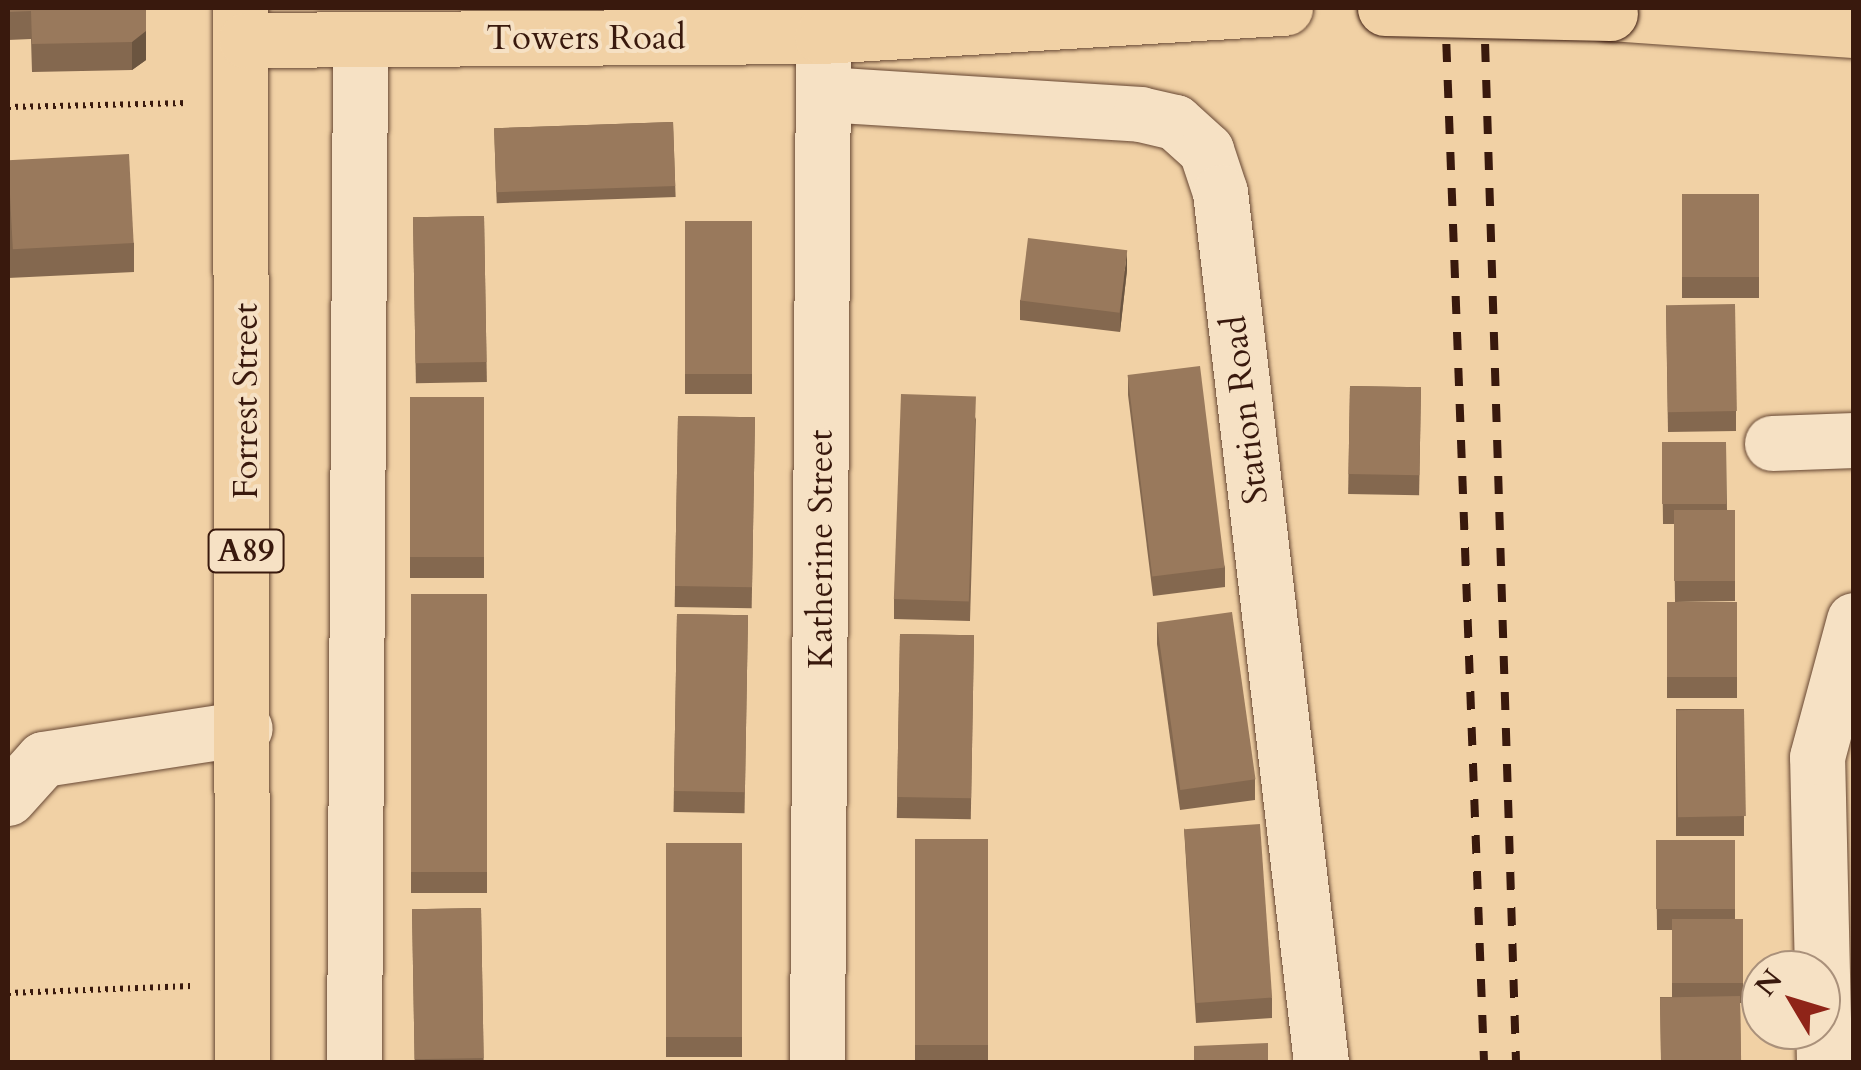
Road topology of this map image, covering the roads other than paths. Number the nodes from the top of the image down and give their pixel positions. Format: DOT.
graph roads {
  1 [pos="1285,8"];
  2 [pos="1385,8"];
  3 [pos="246,18"];
  4 [pos="1854,30"];
  5 [pos="822,36"];
  6 [pos="360,39"];
  7 [pos="824,94"];
  8 [pos="1854,440"];
  9 [pos="1772,443"];
  10 [pos="1854,620"];
  11 [pos="246,728"];
  12 [pos="8,798"];
  13 [pos="242,1062"];
  14 [pos="354,1062"];
  15 [pos="817,1062"];
  16 [pos="1321,1062"];
  17 [pos="1824,1062"];
  1 -- 5 [label="main road, Towers Road"];
  2 -- 4 [label="main road, bridge"];
  3 -- 6 [label="main road, Towers Road"];
  3 -- 11 [label="main road, Forrest Street / A89"];
  5 -- 6 [label="main road, Towers Road"];
  5 -- 7 [label="street, Katherine Street"];
  6 -- 14 [label="street"];
  7 -- 15 [label="street, Katherine Street"];
  7 -- 16 [label="street, Station Road"];
  8 -- 9 [label="street"];
  10 -- 17 [label="street"];
  11 -- 12 [label="street"];
  11 -- 13 [label="main road, Forrest Street / A89"];
}
